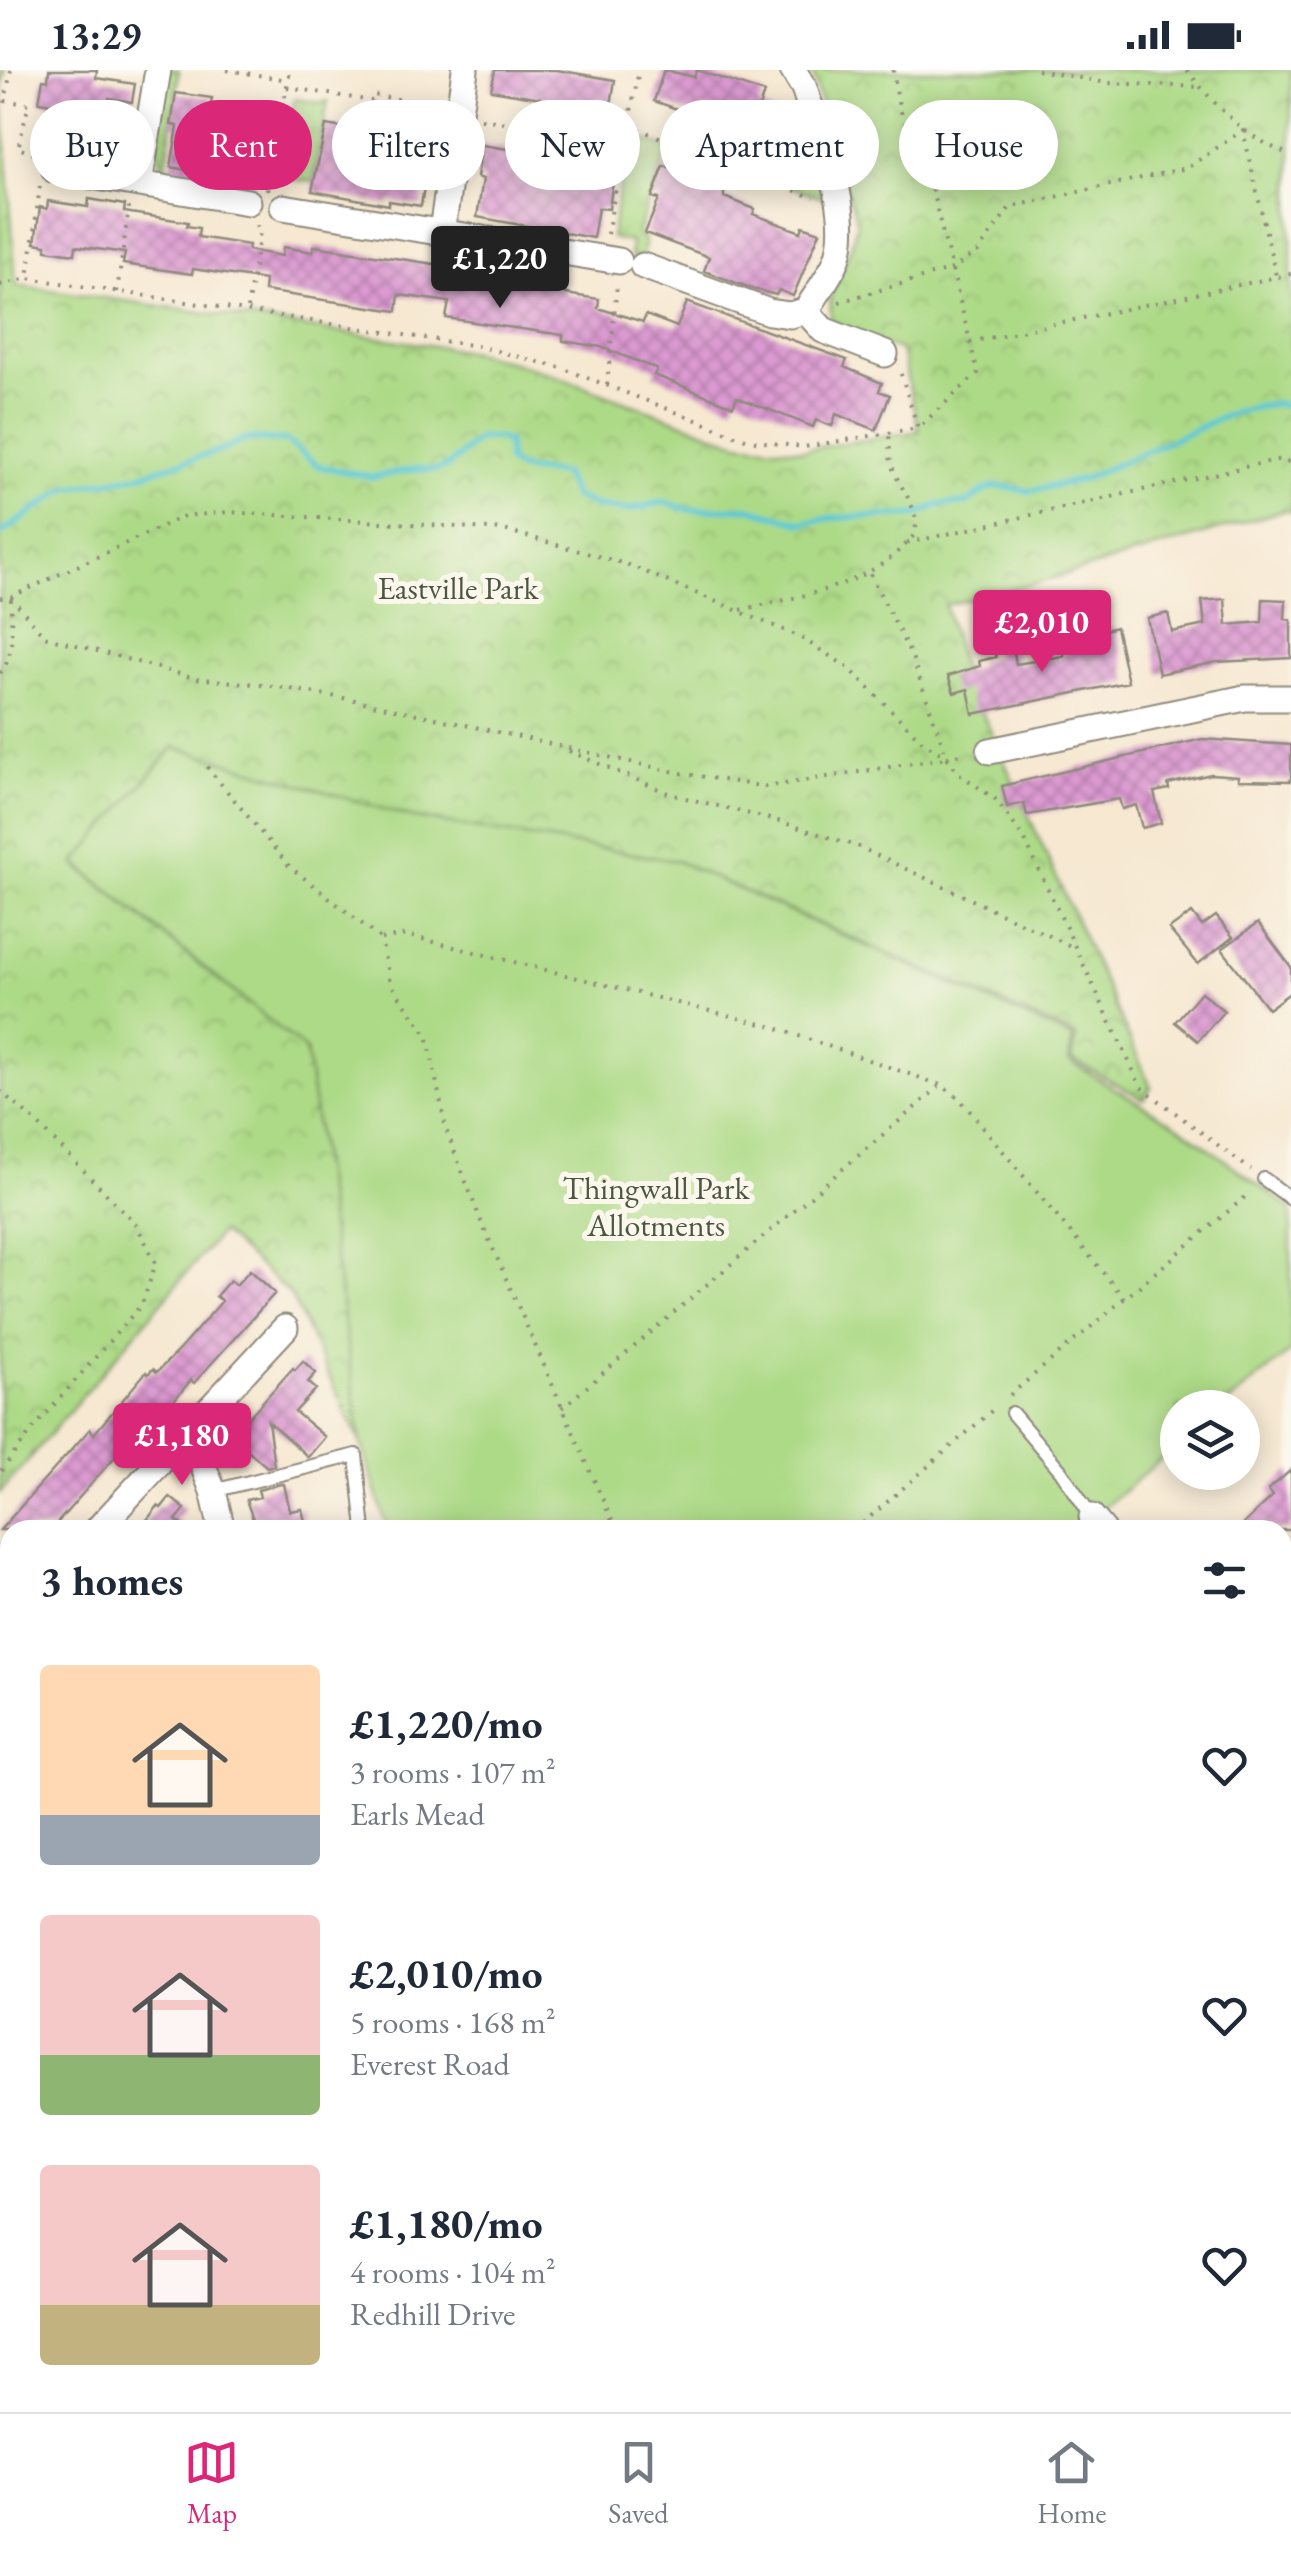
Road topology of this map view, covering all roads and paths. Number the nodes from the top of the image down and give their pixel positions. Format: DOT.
graph roads {
  1 [pos="11,70"];
  2 [pos="158,70"];
  3 [pos="227,70"];
  4 [pos="290,70"];
  5 [pos="465,70"];
  6 [pos="639,70"];
  7 [pos="793,70"];
  8 [pos="893,70"];
  9 [pos="1037,70"];
  10 [pos="1188,70"];
  11 [pos="288,80"];
  12 [pos="1201,87"];
  13 [pos="152,100"];
  14 [pos="633,100"];
  15 [pos="640,130"];
  16 [pos="1242,130"];
  17 [pos="30,156"];
  18 [pos="1291,156"];
  19 [pos="154,186"];
  20 [pos="42,190"];
  21 [pos="135,190"];
  22 [pos="625,190"];
  23 [pos="265,204"];
  24 [pos="842,208"];
  25 [pos="442,231"];
  26 [pos="622,262"];
  27 [pos="952,269"];
  28 [pos="1291,274"];
  29 [pos="1276,276"];
  30 [pos="28,278"];
  31 [pos="0,285"];
  32 [pos="117,292"];
  33 [pos="247,311"];
  34 [pos="806,311"];
  35 [pos="970,342"];
  36 [pos="885,354"];
  37 [pos="607,385"];
  38 [pos="918,428"];
  39 [pos="888,434"];
  40 [pos="1291,462"];
  41 [pos="908,543"];
  42 [pos="870,574"];
  43 [pos="10,597"];
  44 [pos="0,598"];
  45 [pos="738,610"];
  46 [pos="0,673"];
  47 [pos="1291,698"];
  48 [pos="557,746"];
  49 [pos="990,750"];
  50 [pos="947,757"];
  51 [pos="207,768"];
  52 [pos="381,939"];
  53 [pos="1075,948"];
  54 [pos="941,1085"];
  55 [pos="0,1091"];
  56 [pos="1264,1179"];
  57 [pos="1291,1200"];
  58 [pos="1125,1299"];
  59 [pos="285,1328"];
  60 [pos="1009,1396"];
  61 [pos="562,1408"];
  62 [pos="995,1408"];
  63 [pos="1012,1413"];
  64 [pos="190,1432"];
  65 [pos="0,1472"];
  66 [pos="213,1491"];
  67 [pos="106,1520"];
  68 [pos="220,1520"];
  69 [pos="363,1520"];
  70 [pos="612,1520"];
  71 [pos="866,1520"];
  72 [pos="1095,1520"];
  1 -- 17 [label="path"];
  2 -- 13 [label="street"];
  3 -- 11 [label="path"];
  4 -- 11 [label="path"];
  5 -- 25 [label="street"];
  6 -- 14 [label="path"];
  7 -- 24 [label="street"];
  8 -- 27 [label="path"];
  9 -- 12 [label="path"];
  10 -- 12 [label="path"];
  11 -- 23 [label="path"];
  12 -- 16 [label="path"];
  15 -- 24 [label="path"];
  16 -- 18 [label="path"];
  16 -- 27 [label="path"];
  16 -- 29 [label="path"];
  19 -- 23 [label="street"];
  20 -- 30 [label="path"];
  21 -- 32 [label="path"];
  22 -- 26 [label="path"];
  23 -- 25 [label="street"];
  23 -- 33 [label="path"];
  24 -- 34 [label="street"];
  25 -- 26 [label="street"];
  26 -- 34 [label="street"];
  26 -- 37 [label="path"];
  27 -- 34 [label="path"];
  27 -- 35 [label="path"];
  28 -- 29 [label="path"];
  29 -- 35 [label="path"];
  30 -- 31 [label="path"];
  30 -- 32 [label="path"];
  32 -- 33 [label="path"];
  33 -- 37 [label="path"];
  34 -- 36 [label="street"];
  35 -- 38 [label="path"];
  36 -- 38 [label="path"];
  37 -- 39 [label="path"];
  38 -- 39 [label="path"];
  39 -- 41 [label="path"];
  40 -- 41 [label="path"];
  41 -- 42 [label="path"];
  42 -- 45 [label="path"];
  42 -- 50 [label="path"];
  43 -- 44 [label="path"];
  43 -- 45 [label="path"];
  43 -- 46 [label="path"];
  43 -- 48 [label="path"];
  45 -- 50 [label="path"];
  47 -- 49 [label="street"];
  48 -- 50 [label="path"];
  48 -- 53 [label="path"];
  49 -- 50 [label="path"];
  50 -- 53 [label="path"];
  51 -- 52 [label="path"];
  52 -- 54 [label="path"];
  52 -- 61 [label="path"];
  53 -- 56 [label="path"];
  54 -- 58 [label="path"];
  54 -- 61 [label="path"];
  55 -- 65 [label="path"];
  56 -- 57 [label="lane"];
  56 -- 58 [label="path"];
  58 -- 60 [label="path"];
  59 -- 64 [label="street"];
  61 -- 70 [label="path"];
  62 -- 71 [label="path"];
  63 -- 72 [label="lane"];
  64 -- 66 [label="street"];
  64 -- 67 [label="street"];
  66 -- 68 [label="street"];
  66 -- 69 [label="lane"];
}
